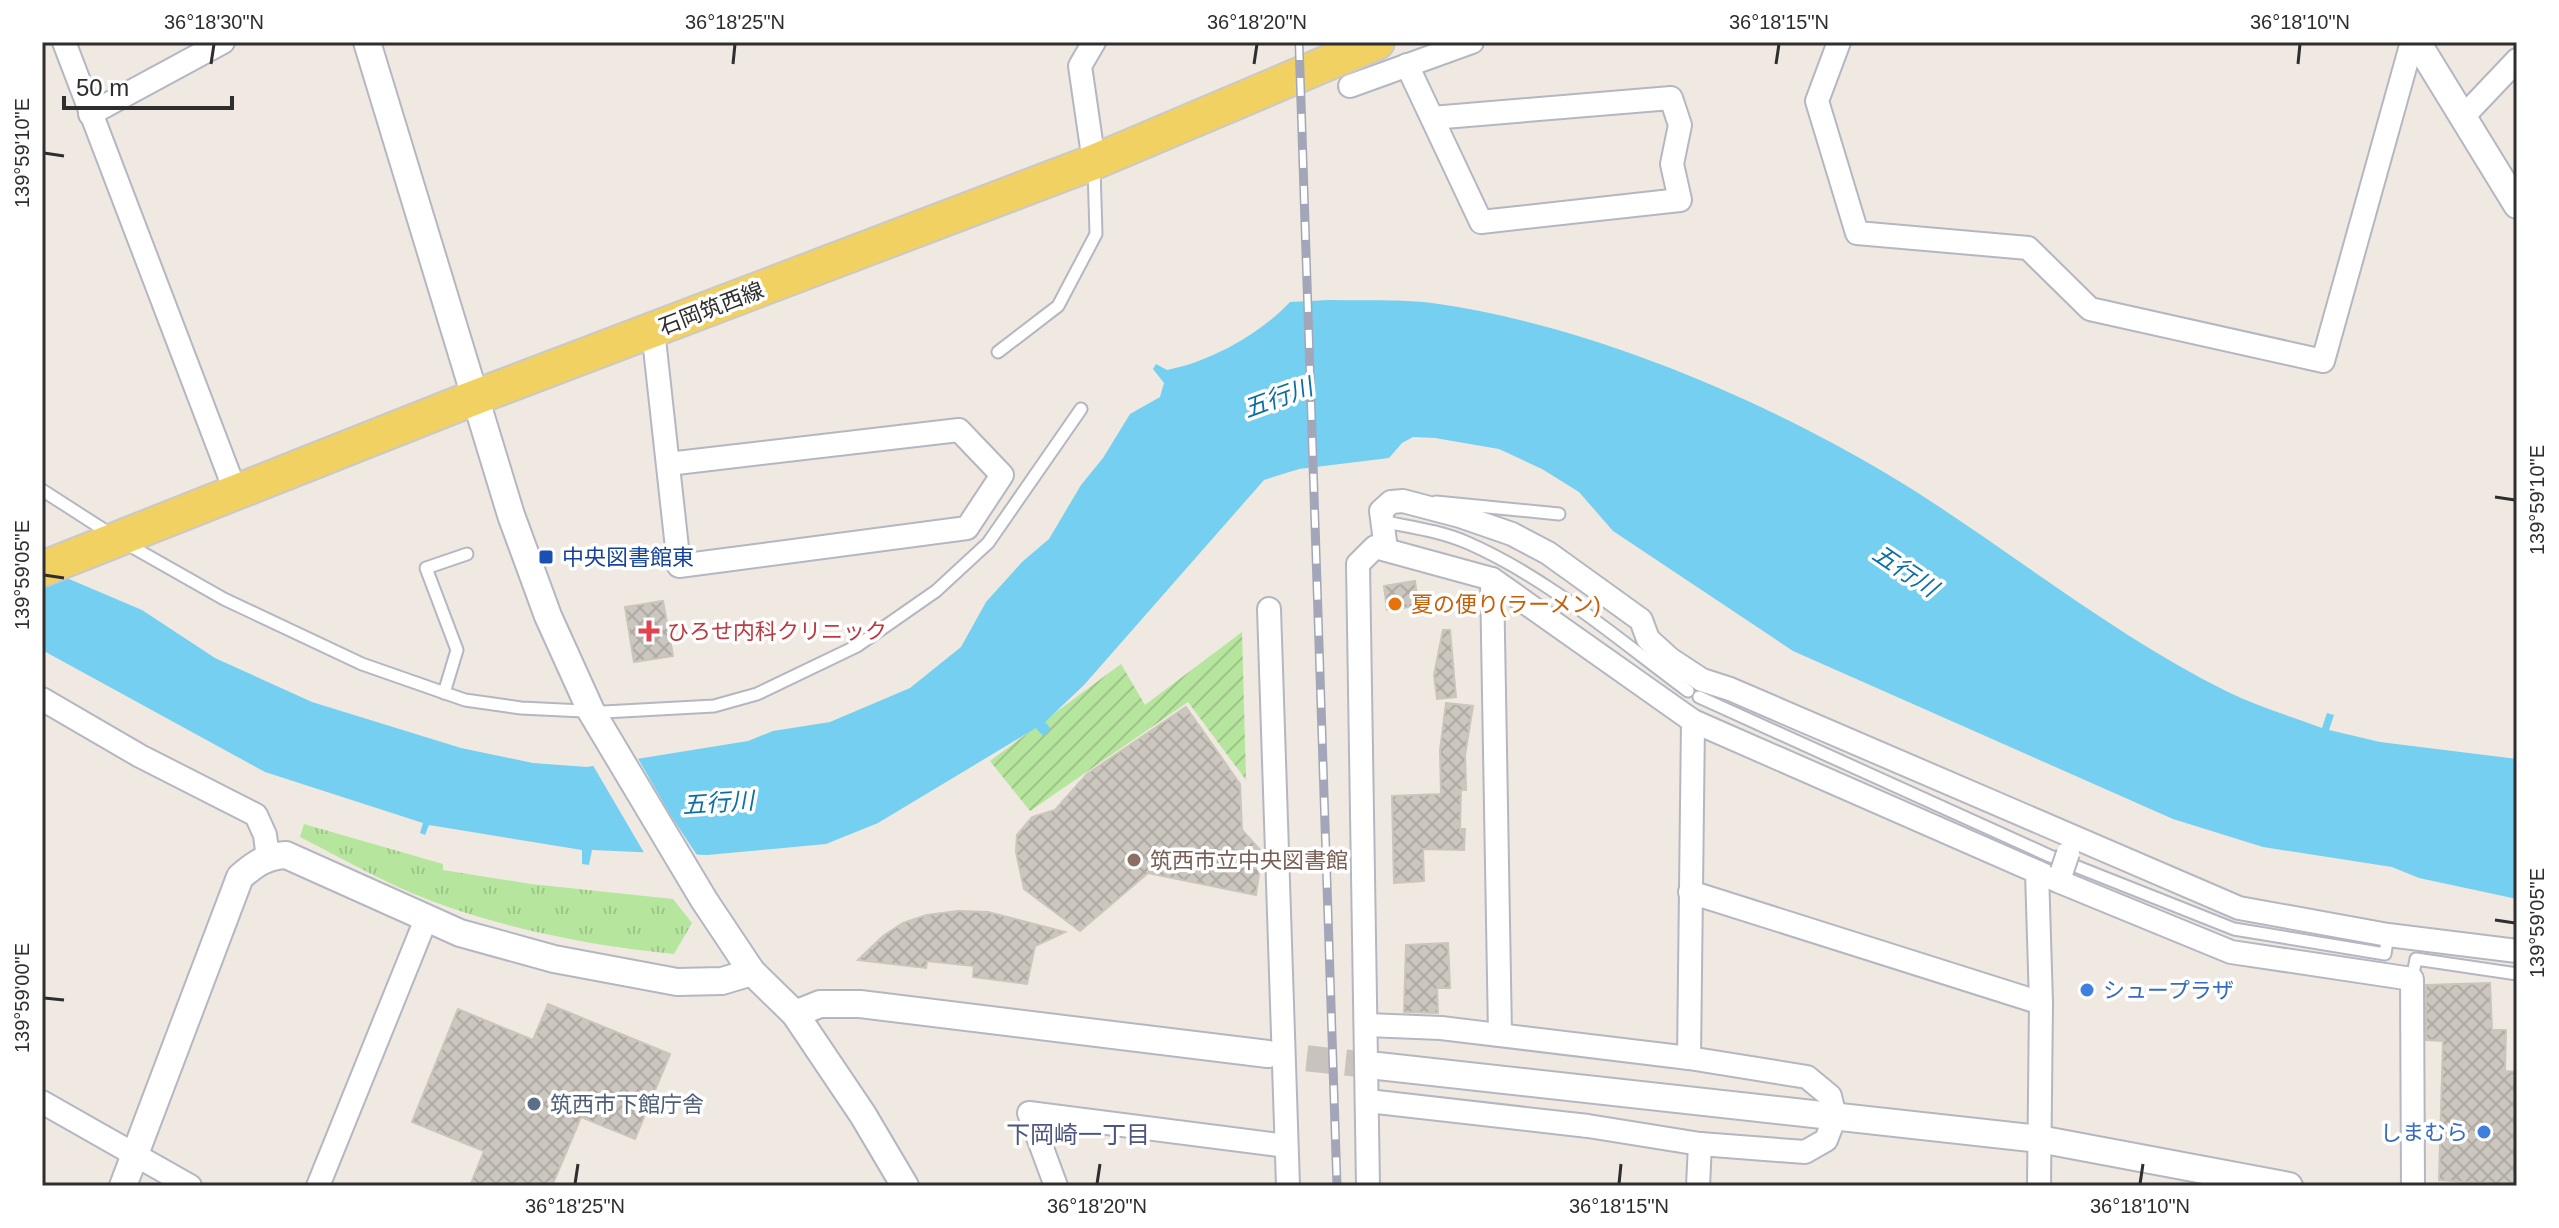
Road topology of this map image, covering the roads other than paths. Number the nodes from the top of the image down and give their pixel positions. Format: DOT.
graph roads {
  1 [pos="64,42"];
  2 [pos="223,42"];
  3 [pos="367,42"];
  4 [pos="1094,42"];
  5 [pos="1377,42"];
  6 [pos="1472,42"];
  7 [pos="1839,42"];
  8 [pos="2414,42"];
  9 [pos="2517,60"];
  10 [pos="1407,65"];
  11 [pos="1350,86"];
  12 [pos="90,114"];
  13 [pos="1432,118"];
  14 [pos="2462,118"];
  15 [pos="1094,162"];
  16 [pos="2517,205"];
  17 [pos="653,330"];
  18 [pos="998,352"];
  19 [pos="476,397"];
  20 [pos="1081,409"];
  21 [pos="668,464"];
  22 [pos="42,490"];
  23 [pos="236,493"];
  24 [pos="1412,503"];
  25 [pos="1559,514"];
  26 [pos="1391,523"];
  27 [pos="114,541"];
  28 [pos="1386,549"];
  29 [pos="467,554"];
  30 [pos="42,569"];
  31 [pos="1492,579"];
  32 [pos="1269,609"];
  33 [pos="444,693"];
  34 [pos="42,699"];
  35 [pos="1691,699"];
  36 [pos="594,717"];
  37 [pos="268,858"];
  38 [pos="2065,861"];
  39 [pos="2037,872"];
  40 [pos="1690,892"];
  41 [pos="426,919"];
  42 [pos="2388,935"];
  43 [pos="2517,951"];
  44 [pos="752,972"];
  45 [pos="2517,974"];
  46 [pos="2412,979"];
  47 [pos="2041,1003"];
  48 [pos="795,1014"];
  49 [pos="1367,1025"];
  50 [pos="1500,1035"];
  51 [pos="1268,1054"];
  52 [pos="1689,1058"];
  53 [pos="1378,1066"];
  54 [pos="1368,1101"];
  55 [pos="42,1102"];
  56 [pos="1835,1117"];
  57 [pos="2039,1139"];
  58 [pos="1700,1144"];
  59 [pos="1286,1146"];
  60 [pos="135,1154"];
  61 [pos="123,1186"];
  62 [pos="190,1186"];
  63 [pos="318,1186"];
  64 [pos="905,1186"];
  65 [pos="1056,1186"];
  66 [pos="1288,1186"];
  67 [pos="1368,1186"];
  68 [pos="1698,1186"];
  69 [pos="2039,1186"];
  70 [pos="2289,1186"];
  71 [pos="2413,1186"];
  1 -- 12 [label="street"];
  2 -- 12 [label="street"];
  3 -- 19 [label="street"];
  4 -- 15 [label="street"];
  5 -- 15 [label="main road, 石岡筑西線"];
  6 -- 10 [label="street"];
  7 -- 8 [label="street"];
  8 -- 14 [label="street"];
  9 -- 14 [label="street"];
  10 -- 11 [label="street"];
  10 -- 13 [label="street"];
  12 -- 23 [label="street"];
  13 -- 13 [label="street"];
  14 -- 16 [label="street"];
  15 -- 17 [label="main road, 石岡筑西線"];
  15 -- 18 [label="lane"];
  17 -- 19 [label="main road, 石岡筑西線"];
  17 -- 21 [label="street"];
  19 -- 23 [label="main road, 石岡筑西線"];
  19 -- 36 [label="street"];
  20 -- 36 [label="lane"];
  21 -- 21 [label="street"];
  22 -- 27 [label="lane"];
  23 -- 27 [label="main road, 石岡筑西線"];
  24 -- 25 [label="lane"];
  24 -- 28 [label="street"];
  24 -- 35 [label="street"];
  26 -- 35 [label="lane"];
  27 -- 30 [label="main road, 石岡筑西線"];
  27 -- 33 [label="lane"];
  28 -- 31 [label="street"];
  28 -- 49 [label="street"];
  29 -- 33 [label="lane"];
  31 -- 35 [label="street"];
  31 -- 50 [label="street"];
  32 -- 59 [label="street"];
  33 -- 36 [label="lane"];
  34 -- 37 [label="street"];
  35 -- 38 [label="street"];
  35 -- 39 [label="street"];
  35 -- 40 [label="street"];
  35 -- 42 [label="lane"];
  36 -- 44 [label="street"];
  37 -- 41 [label="street"];
  37 -- 60 [label="street"];
  38 -- 39 [label="street"];
  38 -- 42 [label="street"];
  38 -- 46 [label="street"];
  39 -- 47 [label="street"];
  40 -- 47 [label="street"];
  40 -- 52 [label="street"];
  41 -- 44 [label="street"];
  41 -- 63 [label="street"];
  42 -- 43 [label="street"];
  44 -- 48 [label="street"];
  45 -- 46 [label="lane"];
  46 -- 71 [label="street"];
  47 -- 57 [label="street"];
  48 -- 51 [label="street"];
  48 -- 64 [label="street"];
  49 -- 50 [label="street"];
  49 -- 54 [label="street"];
  50 -- 52 [label="street"];
  52 -- 56 [label="street"];
  53 -- 56 [label="street"];
  54 -- 58 [label="street"];
  54 -- 67 [label="street"];
  55 -- 60 [label="street"];
  56 -- 57 [label="street"];
  56 -- 58 [label="street"];
  57 -- 69 [label="street"];
  57 -- 70 [label="street"];
  58 -- 68 [label="street"];
  59 -- 65 [label="street"];
  59 -- 66 [label="street"];
  60 -- 61 [label="street"];
  60 -- 62 [label="street"];
}
